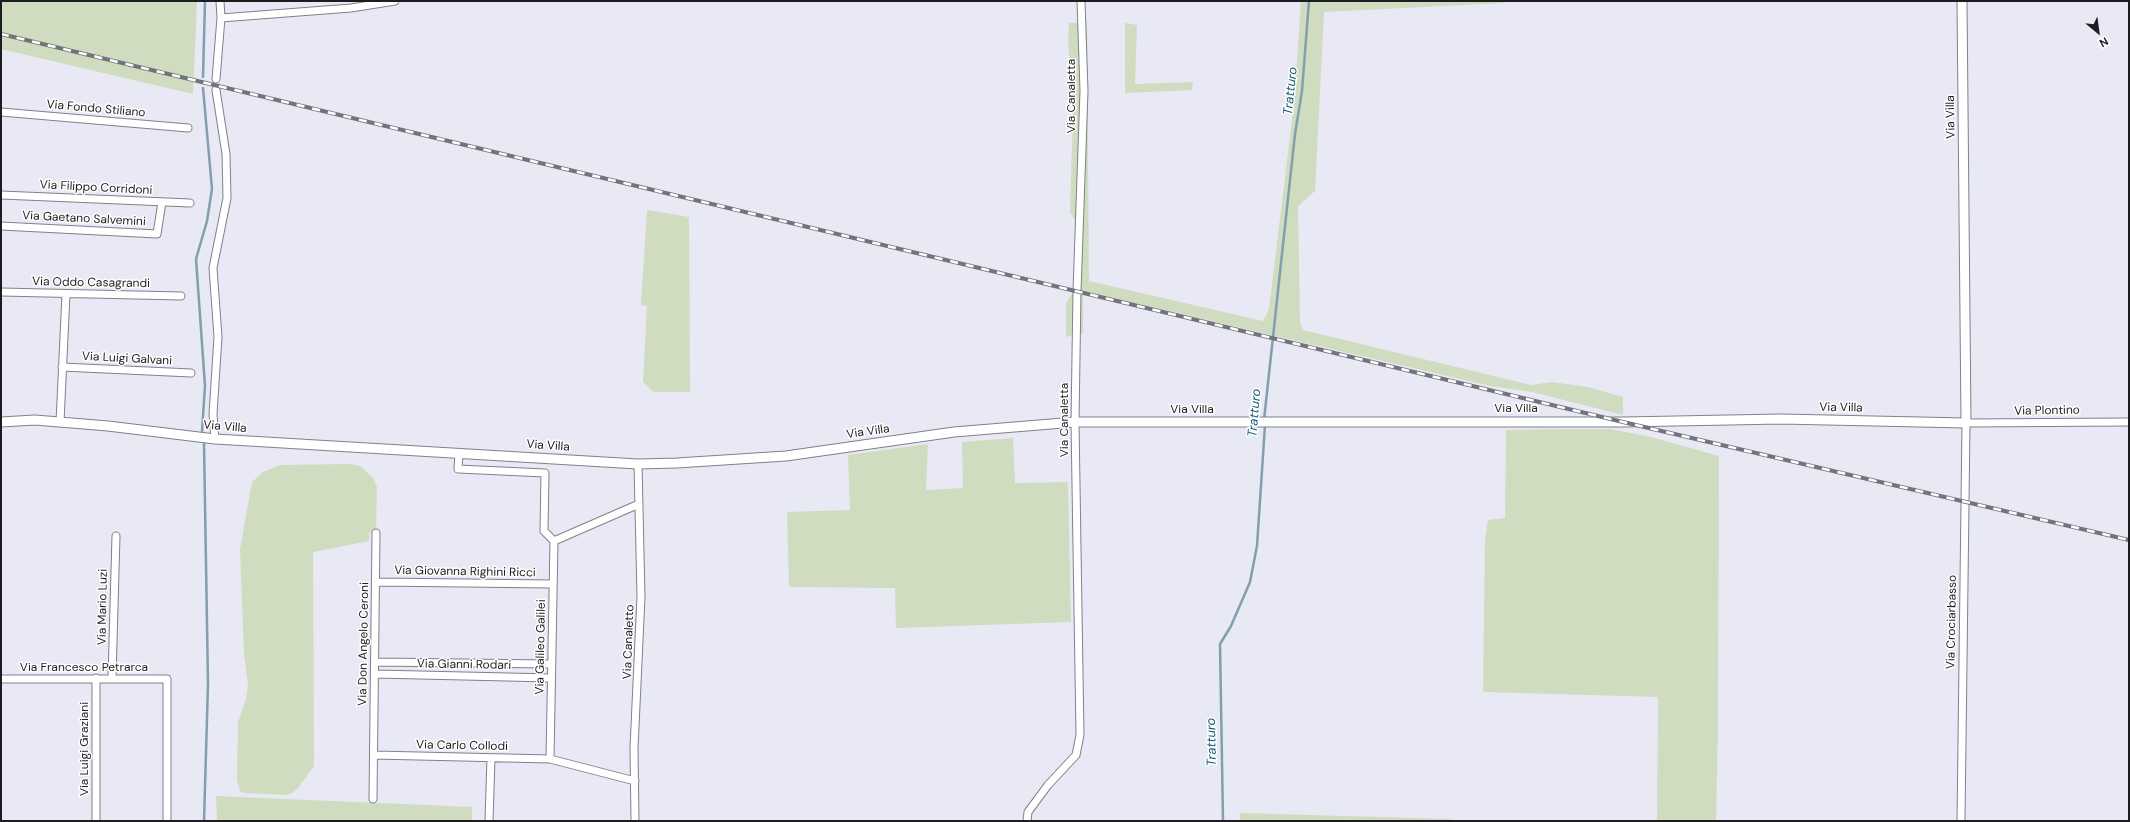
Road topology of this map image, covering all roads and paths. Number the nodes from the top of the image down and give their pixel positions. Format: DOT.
graph roads {
  1 [pos="220,1"];
  2 [pos="395,1"];
  3 [pos="1081,1"];
  4 [pos="1962,1"];
  5 [pos="221,18"];
  6 [pos="216,79"];
  7 [pos="216,90"];
  8 [pos="1,112"];
  9 [pos="188,128"];
  10 [pos="1,194"];
  11 [pos="162,202"];
  12 [pos="190,203"];
  13 [pos="1,226"];
  14 [pos="1,292"];
  15 [pos="66,294"];
  16 [pos="181,296"];
  17 [pos="62,366"];
  18 [pos="191,373"];
  19 [pos="1,422"];
  20 [pos="60,422"];
  21 [pos="1075,422"];
  22 [pos="2129,422"];
  23 [pos="1966,423"];
  24 [pos="214,439"];
  25 [pos="458,453"];
  26 [pos="638,464"];
  27 [pos="639,504"];
  28 [pos="376,533"];
  29 [pos="116,536"];
  30 [pos="554,541"];
  31 [pos="376,582"];
  32 [pos="553,584"];
  33 [pos="376,662"];
  34 [pos="551,664"];
  35 [pos="376,674"];
  36 [pos="96,678"];
  37 [pos="112,678"];
  38 [pos="551,678"];
  39 [pos="1,679"];
  40 [pos="374,755"];
  41 [pos="491,758"];
  42 [pos="550,759"];
  43 [pos="635,781"];
  44 [pos="373,799"];
  45 [pos="96,821"];
  46 [pos="167,821"];
  47 [pos="489,821"];
  48 [pos="635,821"];
  49 [pos="1027,821"];
  50 [pos="1961,821"];
  1 -- 5 [label="street"];
  2 -- 5 [label="street"];
  3 -- 21 [label="street, Via Canaletta"];
  4 -- 23 [label="street, Via Villa"];
  5 -- 6 [label="street"];
  7 -- 24 [label="street"];
  8 -- 9 [label="street, Via Fondo Stiliano"];
  10 -- 11 [label="street, Via Filippo Corridoni"];
  11 -- 12 [label="street, Via Filippo Corridoni"];
  11 -- 13 [label="street, Via Gaetano Salvemini"];
  14 -- 15 [label="street, Via Oddo Casagrandi"];
  15 -- 16 [label="street, Via Oddo Casagrandi"];
  15 -- 17 [label="street"];
  17 -- 18 [label="street, Via Luigi Galvani"];
  17 -- 20 [label="street"];
  19 -- 20 [label="street, Via Villa"];
  20 -- 24 [label="street, Via Villa"];
  21 -- 23 [label="street, Via Villa"];
  21 -- 26 [label="street, Via Villa"];
  21 -- 49 [label="street, Via Canaletta"];
  22 -- 23 [label="street, Via Plontino"];
  23 -- 50 [label="street, Via Crociarbasso"];
  24 -- 25 [label="street, Via Villa"];
  25 -- 26 [label="street, Via Villa"];
  25 -- 30 [label="street"];
  26 -- 27 [label="street, Via Canaletto"];
  27 -- 30 [label="street"];
  27 -- 43 [label="street, Via Canaletto"];
  28 -- 31 [label="street, Via Don Angelo Ceroni"];
  29 -- 37 [label="street, Via Mario Luzi"];
  30 -- 32 [label="street, Via Galileo Galilei"];
  31 -- 32 [label="street, Via Giovanna Righini Ricci"];
  31 -- 33 [label="street, Via Don Angelo Ceroni"];
  32 -- 34 [label="street, Via Galileo Galilei"];
  33 -- 34 [label="street, Via Gianni Rodari"];
  33 -- 35 [label="street, Via Don Angelo Ceroni"];
  34 -- 38 [label="street, Via Galileo Galilei"];
  35 -- 38 [label="street, Via Gianni Rodari"];
  35 -- 40 [label="street, Via Don Angelo Ceroni"];
  36 -- 37 [label="street, Via Francesco Petrarca"];
  36 -- 39 [label="street, Via Francesco Petrarca"];
  36 -- 45 [label="street, Via Luigi Graziani"];
  37 -- 46 [label="street, Via Francesco Petrarca"];
  38 -- 42 [label="street, Via Galileo Galilei"];
  40 -- 41 [label="street, Via Carlo Collodi"];
  40 -- 44 [label="street, Via Don Angelo Ceroni"];
  41 -- 42 [label="street, Via Carlo Collodi"];
  41 -- 47 [label="street"];
  42 -- 43 [label="street"];
  43 -- 48 [label="street, Via Canaletto"];
}
